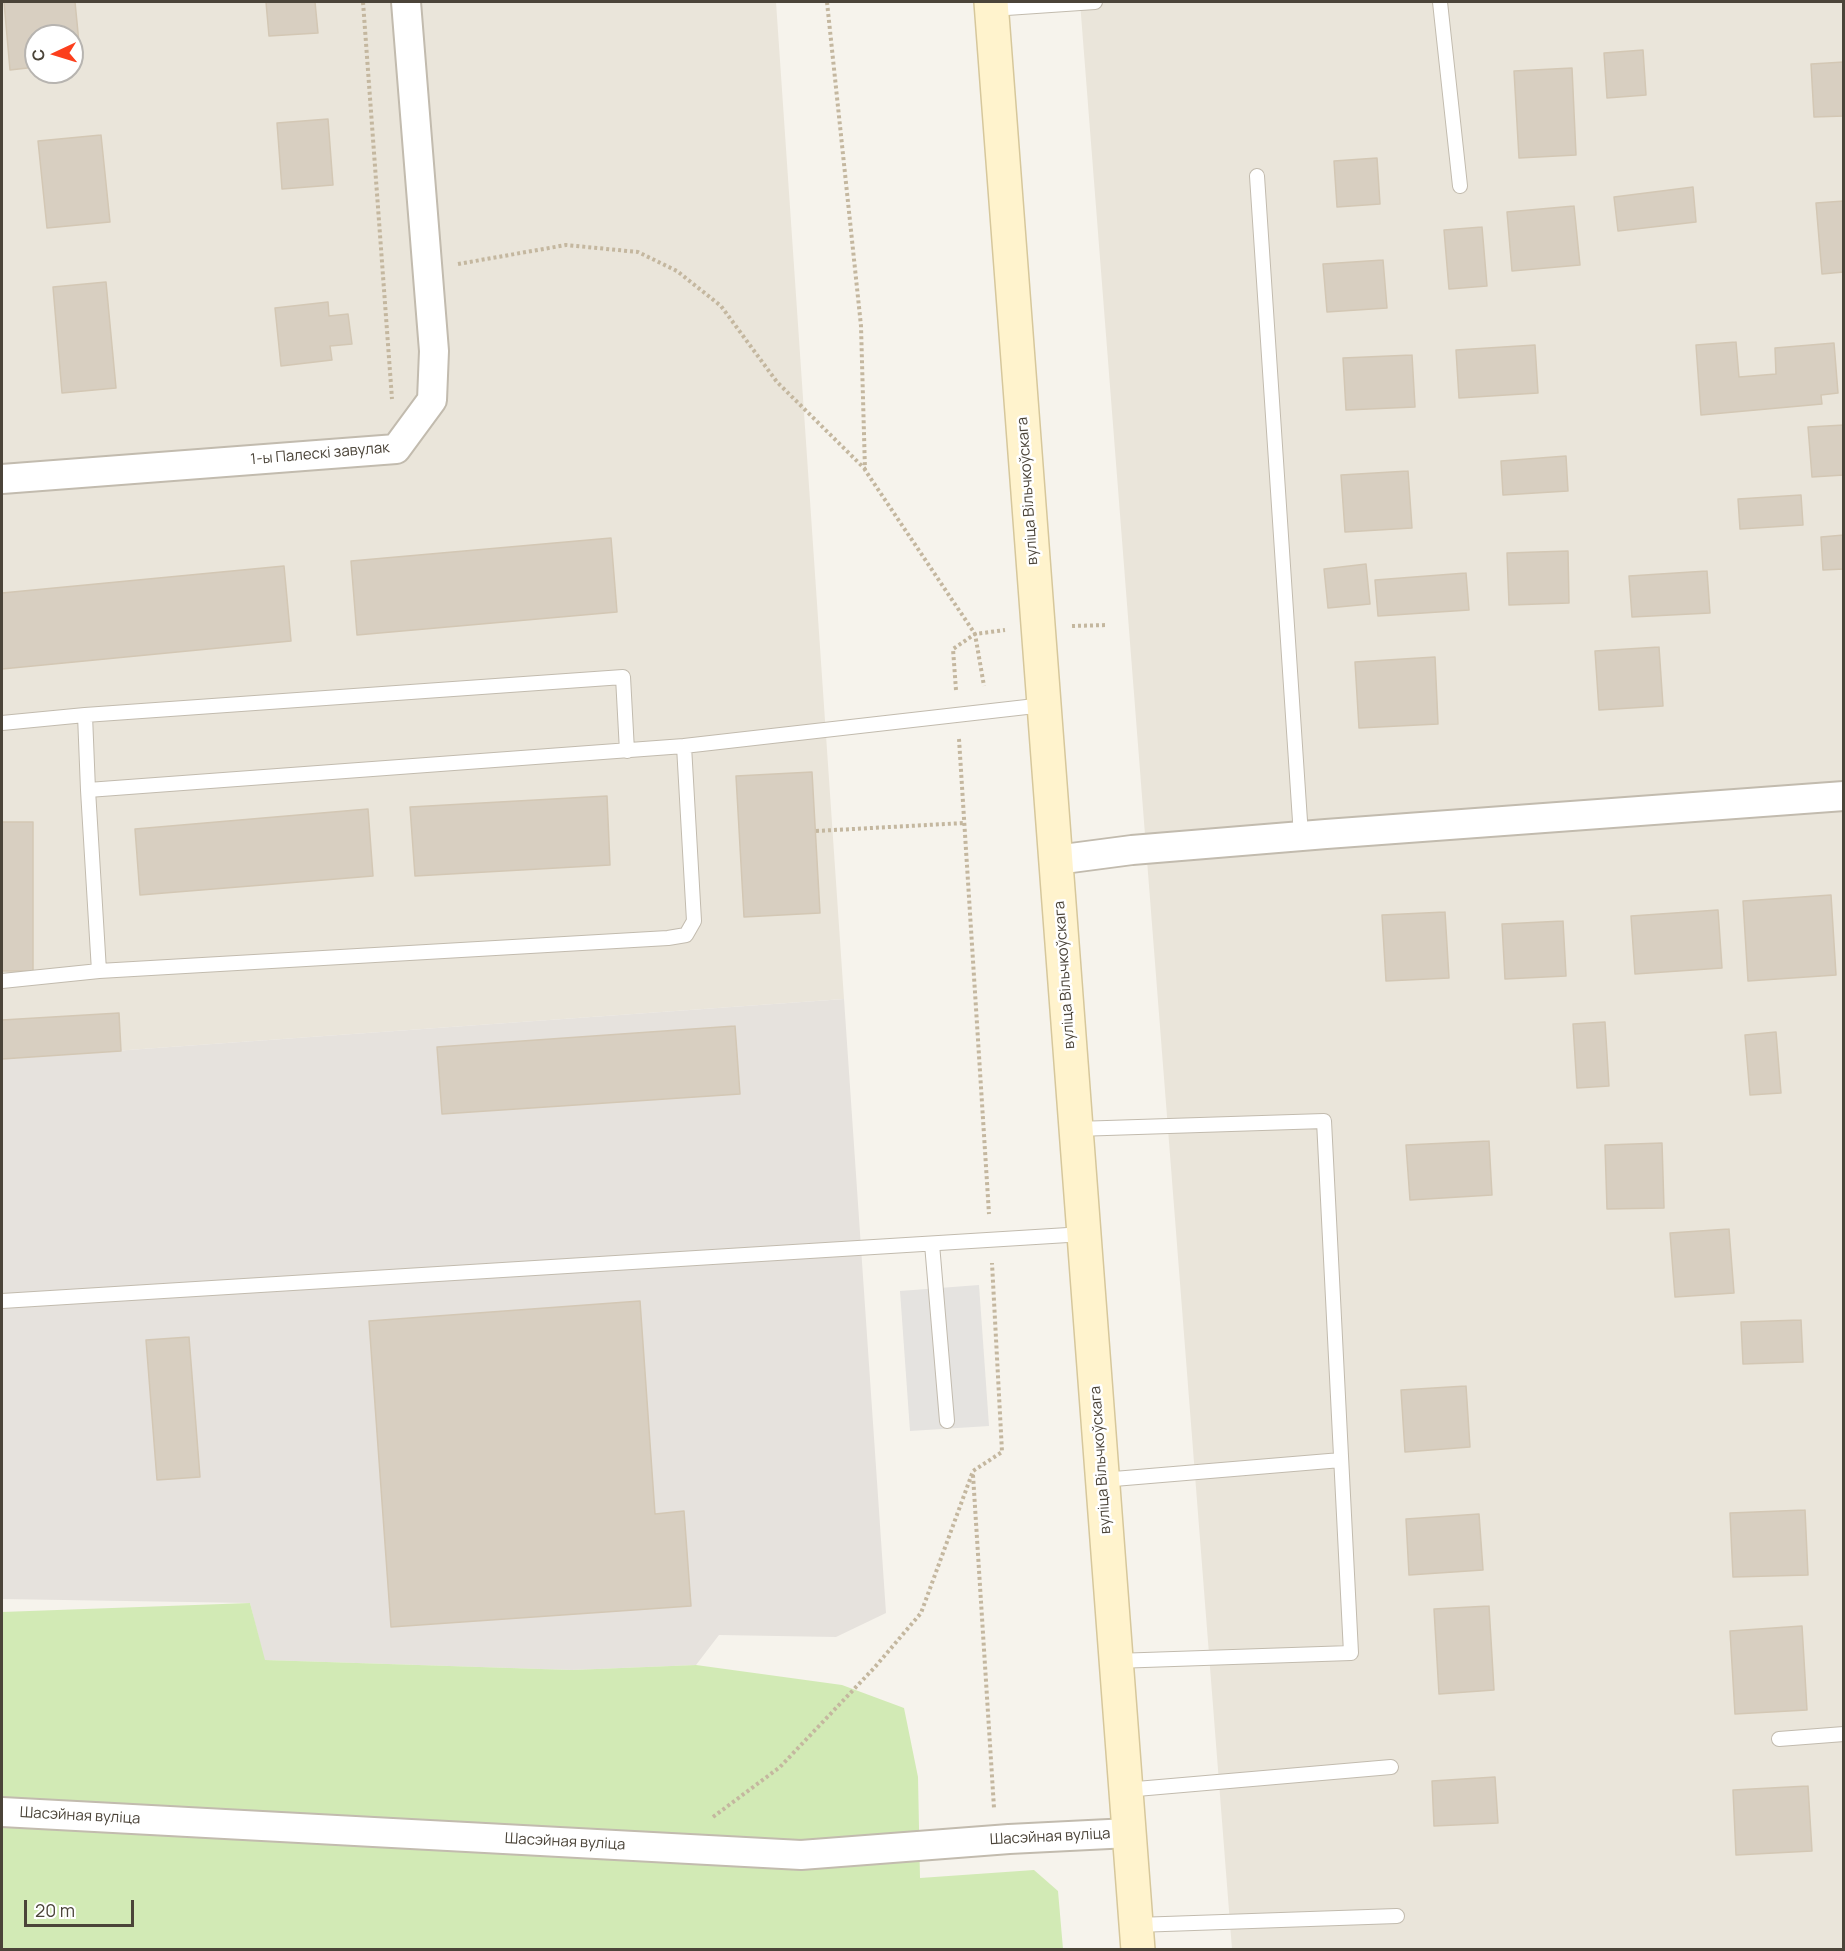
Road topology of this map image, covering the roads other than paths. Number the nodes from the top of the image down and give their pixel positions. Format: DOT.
graph roads {
  1 [pos="406,2"];
  2 [pos="1095,2"];
  3 [pos="1440,2"];
  4 [pos="992,5"];
  5 [pos="1257,176"];
  6 [pos="1460,186"];
  7 [pos="2,479"];
  8 [pos="1044,705"];
  9 [pos="86,715"];
  10 [pos="2,723"];
  11 [pos="684,746"];
  12 [pos="627,751"];
  13 [pos="88,790"];
  14 [pos="1844,796"];
  15 [pos="1301,836"];
  16 [pos="1056,860"];
  17 [pos="99,971"];
  18 [pos="2,981"];
  19 [pos="1076,1129"];
  20 [pos="1084,1234"];
  21 [pos="932,1244"];
  22 [pos="2,1301"];
  23 [pos="947,1420"];
  24 [pos="1341,1460"];
  25 [pos="1102,1480"];
  26 [pos="1116,1661"];
  27 [pos="1844,1734"];
  28 [pos="1779,1739"];
  29 [pos="1391,1767"];
  30 [pos="1125,1790"];
  31 [pos="2,1812"];
  32 [pos="1129,1833"];
  33 [pos="1396,1916"];
  34 [pos="1137,1937"];
  1 -- 7 [label="street, 1-ы Палескі завулак"];
  2 -- 4 [label="lane"];
  3 -- 6 [label="lane"];
  4 -- 8 [label="main road, вуліца Вільчкоўскага"];
  5 -- 15 [label="lane"];
  8 -- 11 [label="lane"];
  8 -- 16 [label="main road, вуліца Вільчкоўскага"];
  9 -- 10 [label="lane"];
  9 -- 12 [label="lane"];
  9 -- 13 [label="lane"];
  11 -- 12 [label="lane"];
  11 -- 17 [label="lane"];
  12 -- 13 [label="lane"];
  13 -- 17 [label="lane"];
  14 -- 15 [label="street"];
  15 -- 16 [label="street"];
  16 -- 19 [label="main road, вуліца Вільчкоўскага"];
  17 -- 18 [label="lane"];
  19 -- 20 [label="main road, вуліца Вільчкоўскага"];
  19 -- 24 [label="lane"];
  20 -- 21 [label="lane"];
  20 -- 25 [label="main road, вуліца Вільчкоўскага"];
  21 -- 22 [label="lane"];
  21 -- 23 [label="lane"];
  24 -- 25 [label="lane"];
  24 -- 26 [label="lane"];
  25 -- 26 [label="main road, вуліца Вільчкоўскага"];
  26 -- 30 [label="main road, вуліца Вільчкоўскага"];
  27 -- 28 [label="lane"];
  29 -- 30 [label="lane"];
  30 -- 32 [label="main road, вуліца Вільчкоўскага"];
  31 -- 32 [label="street, Шасэйная вуліца"];
  32 -- 34 [label="main road, вуліца Вільчкоўскага"];
  33 -- 34 [label="lane"];
}
